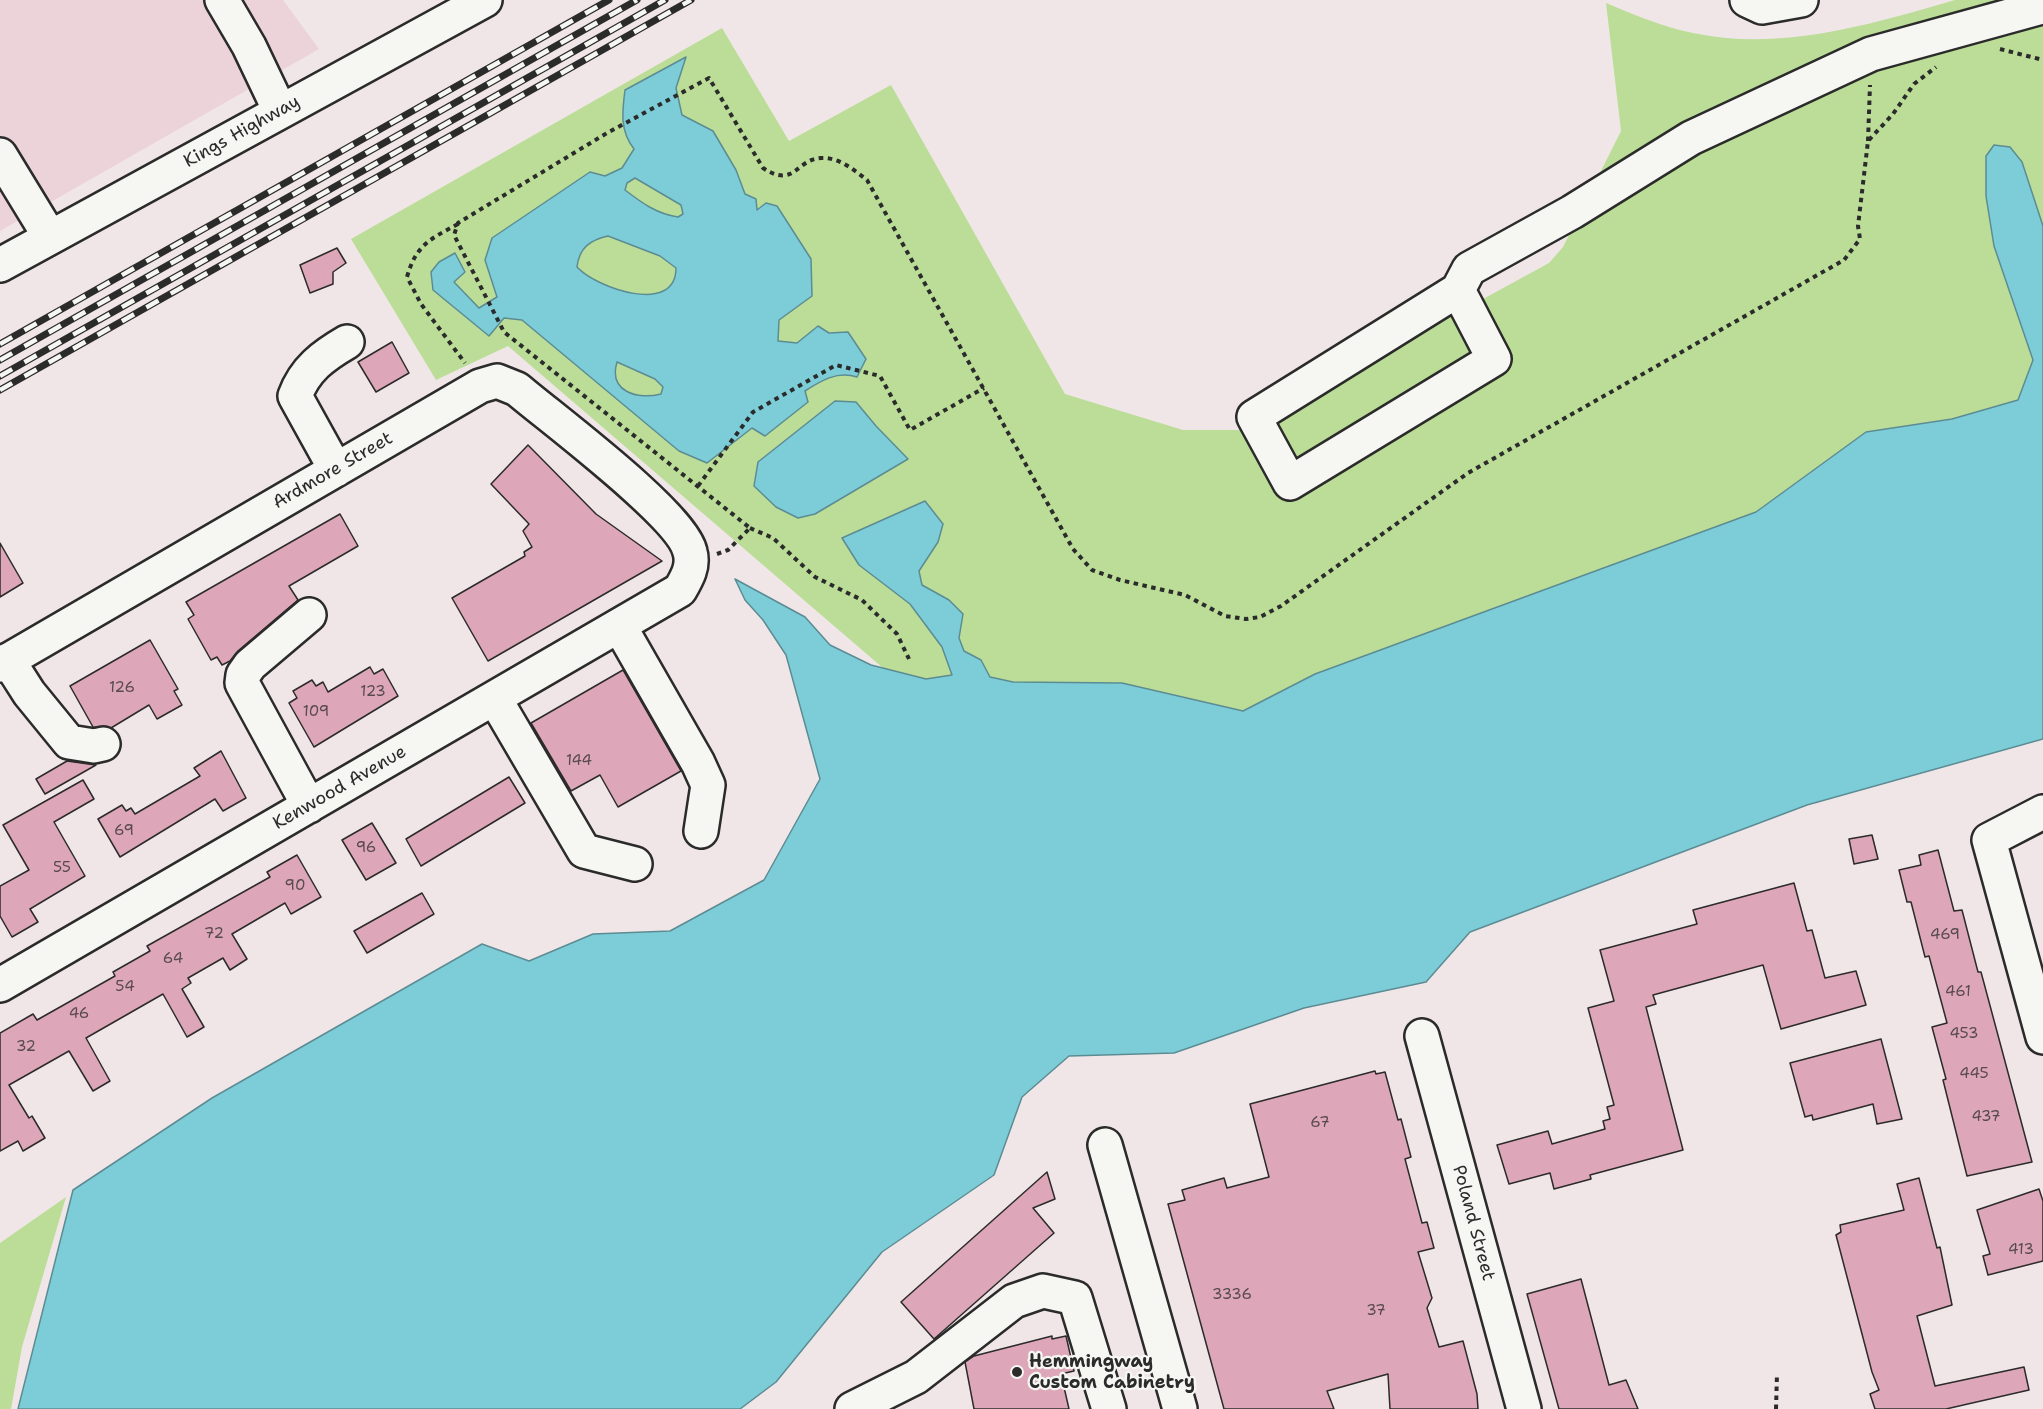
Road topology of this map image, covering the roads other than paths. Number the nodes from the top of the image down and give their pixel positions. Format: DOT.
graph roads {
  1 [pos="222,0"];
  2 [pos="485,0"];
  3 [pos="1747,0"];
  4 [pos="1801,0"];
  5 [pos="2041,0"];
  6 [pos="280,111"];
  7 [pos="0,154"];
  8 [pos="50,237"];
  9 [pos="0,265"];
  10 [pos="1458,290"];
  11 [pos="347,342"];
  12 [pos="336,470"];
  13 [pos="686,577"];
  14 [pos="309,615"];
  15 [pos="620,627"];
  16 [pos="4,662"];
  17 [pos="495,699"];
  18 [pos="103,744"];
  19 [pos="309,806"];
  20 [pos="2043,812"];
  21 [pos="701,831"];
  22 [pos="635,864"];
  23 [pos="0,985"];
  24 [pos="1422,1036"];
  25 [pos="2043,1037"];
  26 [pos="1105,1145"];
  27 [pos="852,1409"];
  28 [pos="1109,1409"];
  29 [pos="1180,1409"];
  30 [pos="1524,1409"];
  1 -- 6 [label="street"];
  2 -- 6 [label="street, Kings Highway"];
  3 -- 4 [label="street"];
  5 -- 10 [label="street"];
  6 -- 8 [label="street, Kings Highway"];
  7 -- 8 [label="street"];
  8 -- 9 [label="street, Kings Highway"];
  10 -- 10 [label="street"];
  11 -- 12 [label="street"];
  12 -- 13 [label="street, Ardmore Street"];
  12 -- 16 [label="street, Ardmore Street"];
  13 -- 15 [label="street, Kenwood Avenue"];
  14 -- 19 [label="street"];
  15 -- 17 [label="street, Kenwood Avenue"];
  15 -- 21 [label="street"];
  16 -- 18 [label="street"];
  17 -- 19 [label="street, Kenwood Avenue"];
  17 -- 22 [label="street"];
  19 -- 23 [label="street, Kenwood Avenue"];
  20 -- 25 [label="street"];
  24 -- 30 [label="street, Poland Street"];
  26 -- 29 [label="street"];
  27 -- 28 [label="street"];
}
